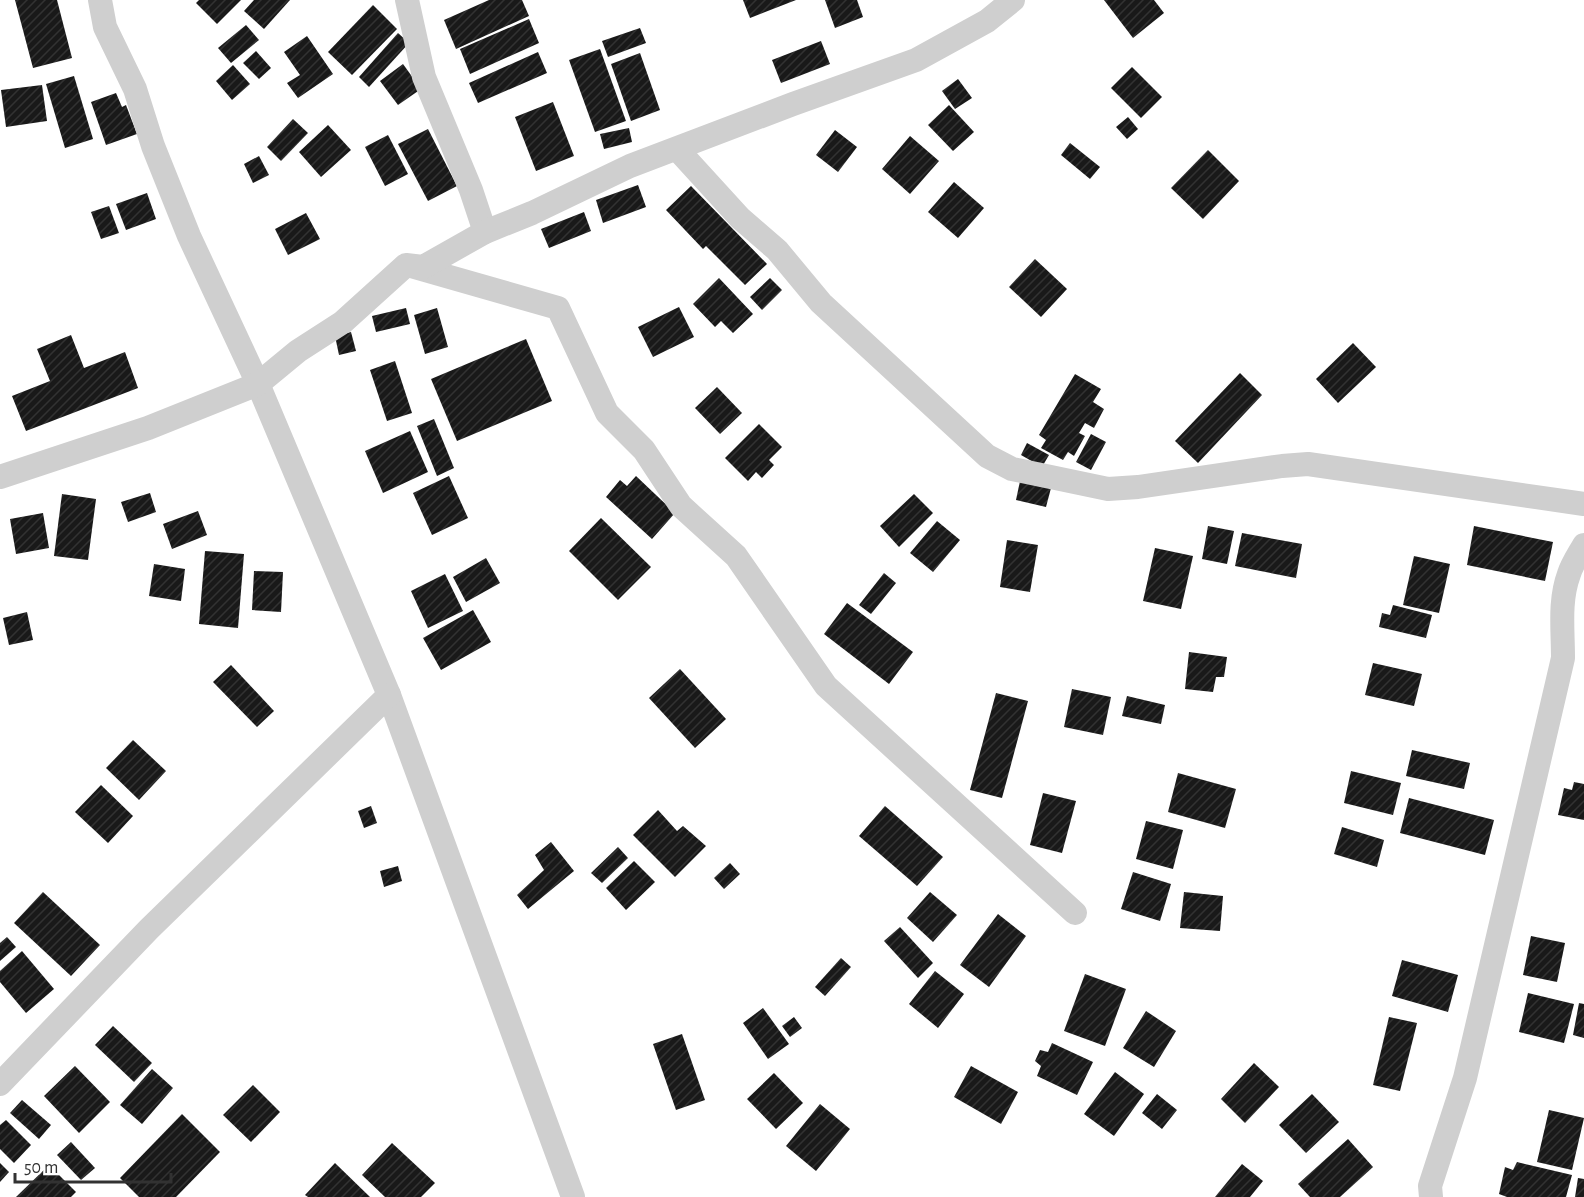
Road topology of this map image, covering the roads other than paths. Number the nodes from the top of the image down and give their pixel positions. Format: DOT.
graph roads {
  1 [pos="87,0"];
  2 [pos="100,0"];
  3 [pos="407,0"];
  4 [pos="1013,0"];
  5 [pos="105,27"];
  6 [pos="677,148"];
  7 [pos="485,232"];
  8 [pos="406,265"];
  9 [pos="258,384"];
  10 [pos="0,477"];
  11 [pos="1584,504"];
  12 [pos="1584,545"];
  13 [pos="389,695"];
  14 [pos="1075,913"];
  15 [pos="0,1084"];
  16 [pos="573,1197"];
  17 [pos="1431,1197"];
  1 -- 5 [label="street"];
  2 -- 5 [label="street"];
  3 -- 7 [label="street"];
  4 -- 6 [label="street"];
  5 -- 9 [label="street"];
  6 -- 7 [label="street"];
  6 -- 11 [label="street"];
  7 -- 8 [label="street"];
  8 -- 9 [label="street"];
  8 -- 14 [label="street"];
  9 -- 10 [label="street"];
  9 -- 13 [label="street"];
  12 -- 17 [label="street"];
  13 -- 15 [label="street"];
  13 -- 16 [label="street"];
}
